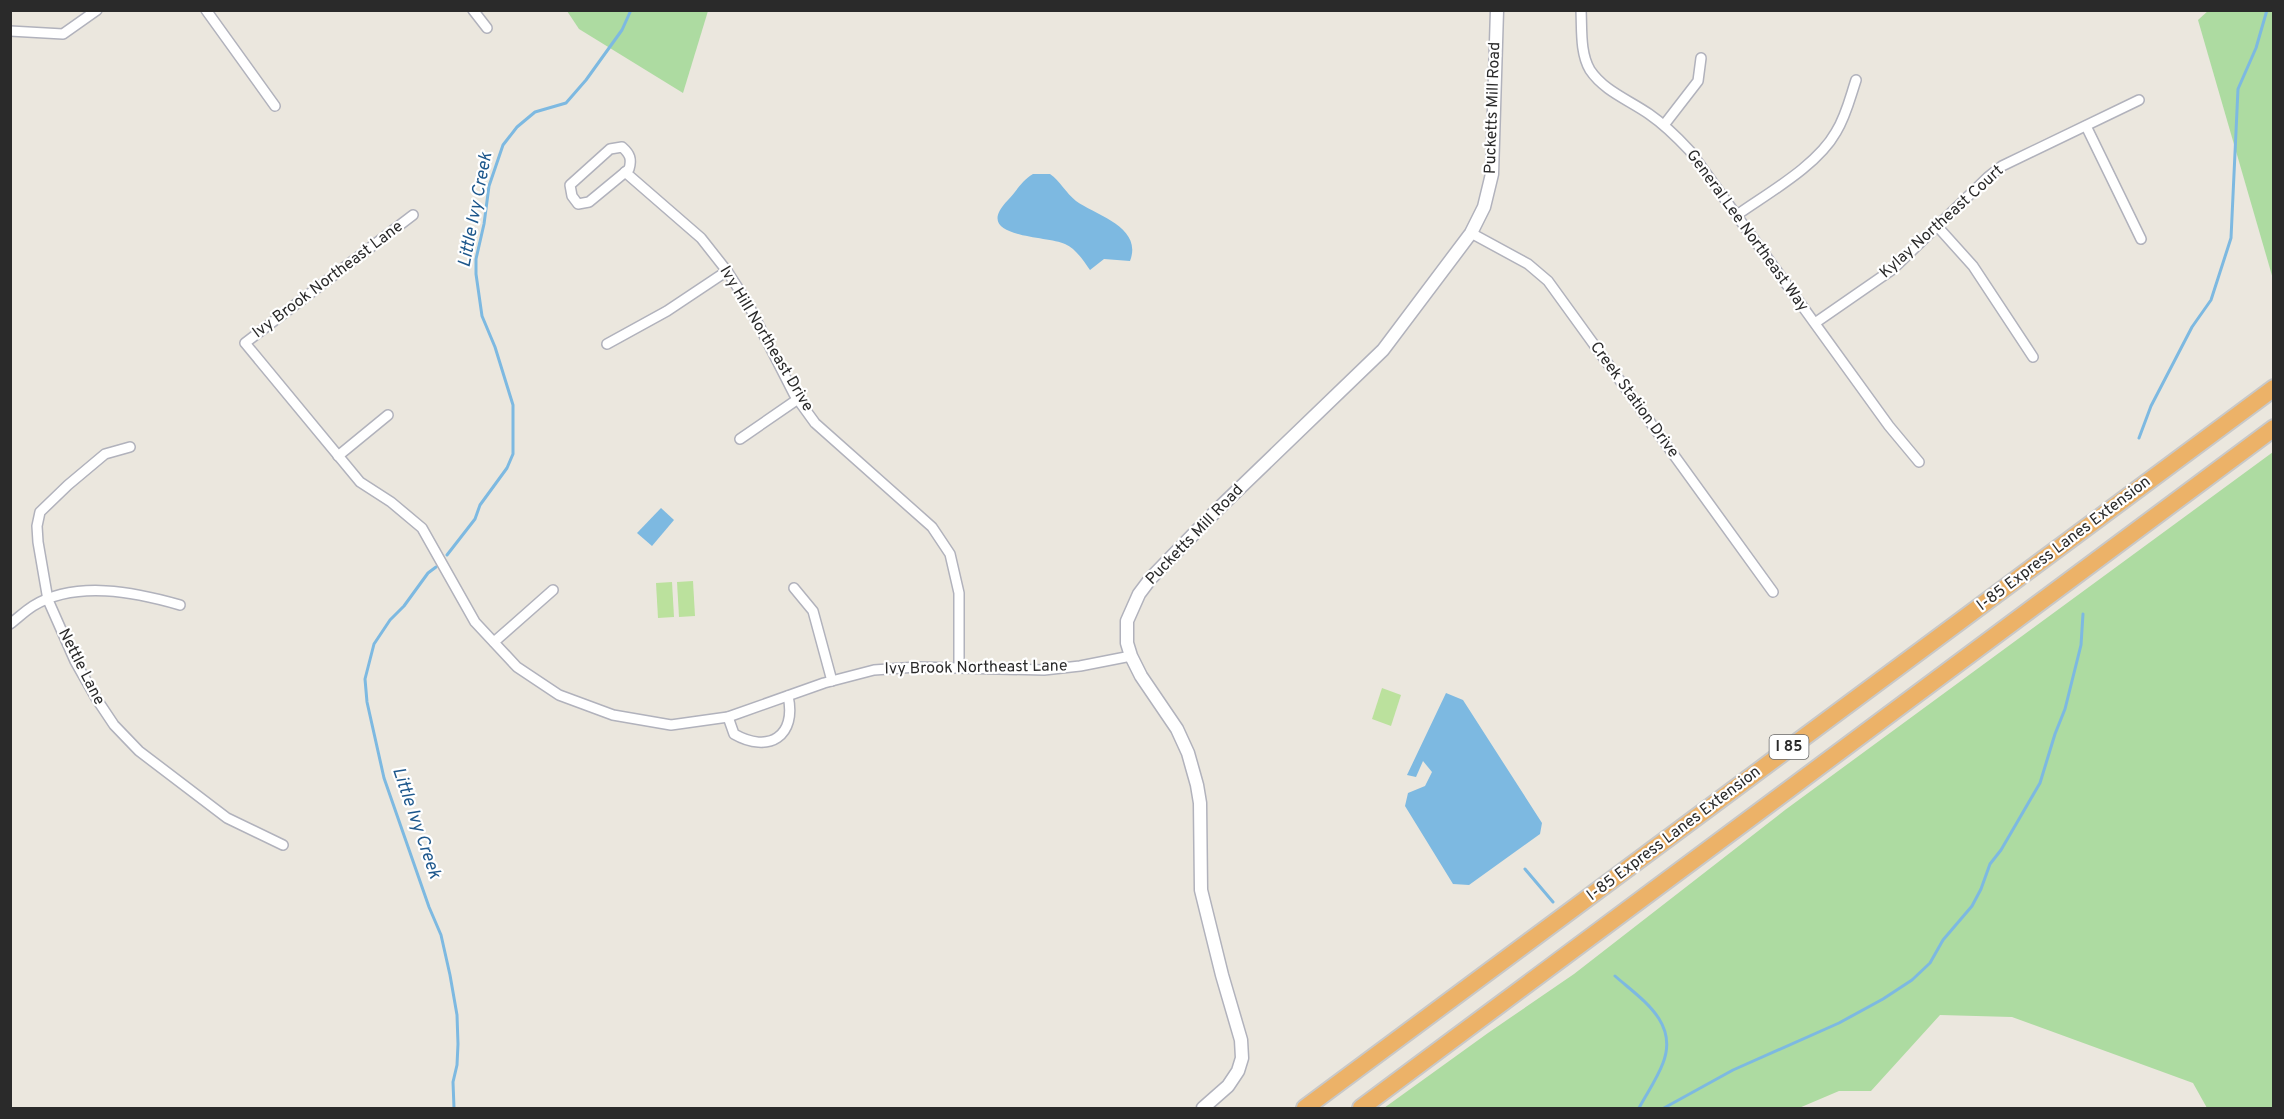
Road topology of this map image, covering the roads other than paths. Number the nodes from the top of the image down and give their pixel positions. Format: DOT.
graph roads {
  1 [pos="98,10"];
  2 [pos="206,10"];
  3 [pos="473,10"];
  4 [pos="1497,10"];
  5 [pos="1581,10"];
  6 [pos="487,28"];
  7 [pos="10,31"];
  8 [pos="1701,58"];
  9 [pos="1856,80"];
  10 [pos="2139,100"];
  11 [pos="274,106"];
  12 [pos="1664,125"];
  13 [pos="2086,126"];
  14 [pos="625,172"];
  15 [pos="413,215"];
  16 [pos="1737,215"];
  17 [pos="1937,226"];
  18 [pos="1471,233"];
  19 [pos="2141,239"];
  20 [pos="727,271"];
  21 [pos="1815,323"];
  22 [pos="607,344"];
  23 [pos="2033,357"];
  24 [pos="2274,388"];
  25 [pos="798,399"];
  26 [pos="388,415"];
  27 [pos="2274,428"];
  28 [pos="740,439"];
  29 [pos="130,447"];
  30 [pos="338,456"];
  31 [pos="1919,462"];
  32 [pos="794,588"];
  33 [pos="553,590"];
  34 [pos="1773,592"];
  35 [pos="48,600"];
  36 [pos="180,604"];
  37 [pos="10,624"];
  38 [pos="494,642"];
  39 [pos="1131,656"];
  40 [pos="958,668"];
  41 [pos="832,681"];
  42 [pos="788,696"];
  43 [pos="728,717"];
  44 [pos="283,845"];
  45 [pos="1203,1108"];
  46 [pos="1305,1108"];
  47 [pos="1361,1108"];
  1 -- 7 [label="street"];
  2 -- 11 [label="street"];
  3 -- 6 [label="street"];
  4 -- 18 [label="street, Pucketts Mill Road"];
  5 -- 12 [label="street, General Lee Northeast Way"];
  8 -- 12 [label="street"];
  9 -- 16 [label="street"];
  10 -- 13 [label="street, Kylay Northeast Court"];
  12 -- 16 [label="street, General Lee Northeast Way"];
  13 -- 17 [label="street, Kylay Northeast Court"];
  13 -- 19 [label="street"];
  14 -- 14 [label="street"];
  14 -- 20 [label="street, Ivy Hill Northeast Drive"];
  15 -- 30 [label="street, Ivy Brook Northeast Lane"];
  16 -- 21 [label="street, General Lee Northeast Way"];
  17 -- 21 [label="street, Kylay Northeast Court"];
  17 -- 23 [label="street"];
  18 -- 34 [label="street, Creek Station Drive"];
  18 -- 39 [label="street, Pucketts Mill Road"];
  20 -- 22 [label="street"];
  20 -- 25 [label="street, Ivy Hill Northeast Drive"];
  21 -- 31 [label="street, General Lee Northeast Way"];
  24 -- 46 [label="highway, I-85 Express Lanes Extension / I 85"];
  25 -- 28 [label="street"];
  25 -- 40 [label="street, Ivy Hill Northeast Drive"];
  26 -- 30 [label="street"];
  27 -- 47 [label="highway, I-85 Express Lanes Extension / I 85"];
  29 -- 35 [label="street, Nettle Lane"];
  30 -- 38 [label="street, Ivy Brook Northeast Lane"];
  32 -- 41 [label="street"];
  33 -- 38 [label="street"];
  35 -- 36 [label="street"];
  35 -- 37 [label="street"];
  35 -- 44 [label="street, Nettle Lane"];
  38 -- 43 [label="street, Ivy Brook Northeast Lane"];
  39 -- 40 [label="street, Ivy Brook Northeast Lane"];
  39 -- 45 [label="street, Pucketts Mill Road"];
  40 -- 41 [label="street, Ivy Brook Northeast Lane"];
  41 -- 42 [label="street, Ivy Brook Northeast Lane"];
  42 -- 43 [label="street, Ivy Brook Northeast Lane"];
  42 -- 43 [label="street"];
}
